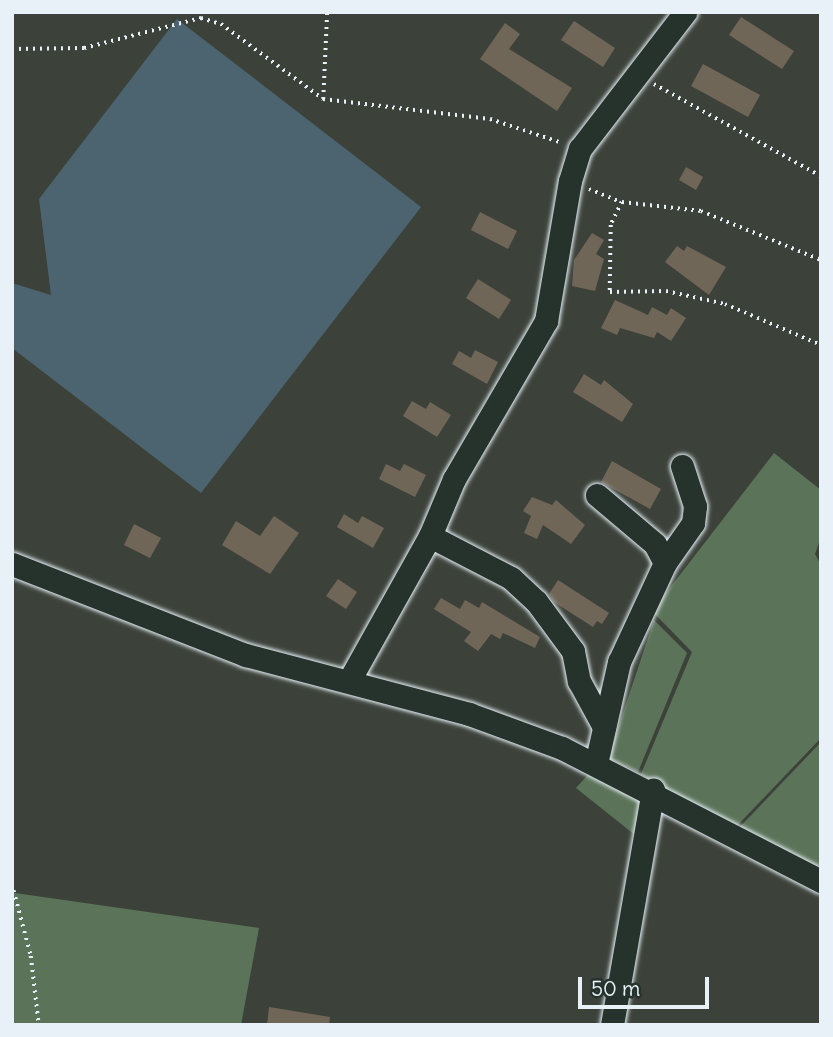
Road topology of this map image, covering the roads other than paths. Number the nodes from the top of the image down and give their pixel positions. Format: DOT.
graph roads {
  1 [pos="685,12"];
  2 [pos="682,466"];
  3 [pos="597,495"];
  4 [pos="430,536"];
  5 [pos="665,563"];
  6 [pos="12,564"];
  7 [pos="350,679"];
  8 [pos="604,727"];
  9 [pos="597,764"];
  10 [pos="653,790"];
  11 [pos="821,881"];
  12 [pos="612,1025"];
  1 -- 4 [label="street"];
  2 -- 5 [label="street"];
  3 -- 5 [label="street"];
  4 -- 7 [label="street"];
  4 -- 8 [label="street"];
  5 -- 8 [label="street"];
  6 -- 7 [label="street"];
  7 -- 9 [label="street"];
  8 -- 9 [label="street"];
  9 -- 10 [label="street"];
  10 -- 11 [label="street"];
  10 -- 12 [label="street"];
}
